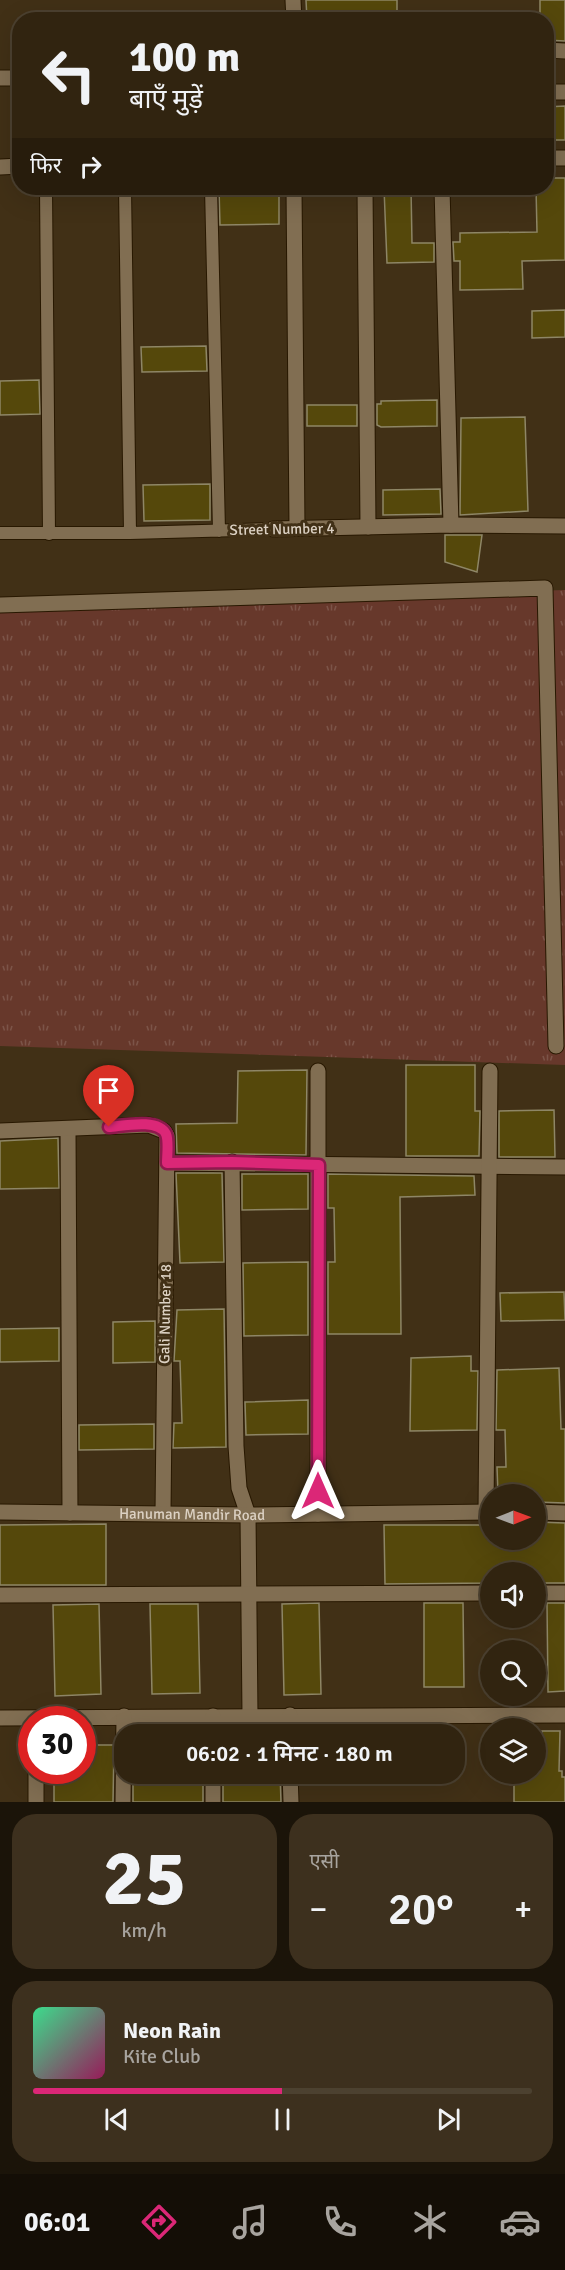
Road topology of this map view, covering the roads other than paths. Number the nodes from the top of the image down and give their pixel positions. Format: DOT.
graph roads {
  1 [pos="46,195"];
  2 [pos="125,195"];
  3 [pos="211,195"];
  4 [pos="294,195"];
  5 [pos="365,195"];
  6 [pos="442,195"];
  7 [pos="451,525"];
  8 [pos="565,526"];
  9 [pos="368,527"];
  10 [pos="297,528"];
  11 [pos="273,529"];
  12 [pos="219,531"];
  13 [pos="0,533"];
  14 [pos="130,533"];
  15 [pos="49,534"];
  16 [pos="0,605"];
  17 [pos="556,1046"];
  18 [pos="318,1071"];
  19 [pos="490,1071"];
  20 [pos="68,1129"];
  21 [pos="0,1131"];
  22 [pos="232,1162"];
  23 [pos="167,1163"];
  24 [pos="319,1165"];
  25 [pos="490,1165"];
  26 [pos="565,1167"];
  27 [pos="488,1484"];
  28 [pos="0,1512"];
  29 [pos="480,1512"];
  30 [pos="546,1512"];
  31 [pos="70,1513"];
  32 [pos="565,1513"];
  33 [pos="163,1514"];
  34 [pos="318,1514"];
  35 [pos="248,1515"];
  36 [pos="249,1593"];
  37 [pos="480,1593"];
  38 [pos="546,1593"];
  39 [pos="565,1593"];
  40 [pos="0,1595"];
  41 [pos="250,1715"];
  42 [pos="290,1715"];
  43 [pos="565,1715"];
  44 [pos="124,1716"];
  45 [pos="213,1716"];
  46 [pos="96,1717"];
  47 [pos="0,1718"];
  48 [pos="18,1718"];
  49 [pos="213,1724"];
  50 [pos="290,1724"];
  51 [pos="36,1784"];
  52 [pos="213,1784"];
  53 [pos="290,1784"];
  54 [pos="36,1802"];
  55 [pos="123,1802"];
  56 [pos="213,1802"];
  57 [pos="291,1802"];
  1 -- 15 [label="lane"];
  2 -- 14 [label="lane"];
  3 -- 12 [label="lane"];
  4 -- 10 [label="street"];
  5 -- 9 [label="street"];
  6 -- 7 [label="street"];
  7 -- 8 [label="street, Street Number 4"];
  7 -- 9 [label="street, Street Number 4"];
  9 -- 10 [label="street, Street Number 4"];
  10 -- 11 [label="street, Street Number 4"];
  11 -- 12 [label="lane, Street Number 4"];
  12 -- 14 [label="lane, Street Number 4"];
  13 -- 15 [label="lane, Street Number 4"];
  14 -- 15 [label="lane, Street Number 4"];
  16 -- 17 [label="street"];
  18 -- 24 [label="street"];
  19 -- 25 [label="street"];
  20 -- 21 [label="street"];
  20 -- 23 [label="street, Gali Number 18"];
  20 -- 31 [label="street"];
  22 -- 23 [label="street"];
  22 -- 24 [label="street"];
  22 -- 35 [label="street"];
  23 -- 33 [label="street, Gali Number 18"];
  24 -- 25 [label="street"];
  24 -- 34 [label="street"];
  25 -- 26 [label="street"];
  25 -- 27 [label="street"];
  28 -- 31 [label="street, Hanuman Mandir Road"];
  29 -- 34 [label="street, Hanuman Mandir Road"];
  30 -- 32 [label="street"];
  31 -- 33 [label="street, Hanuman Mandir Road"];
  33 -- 35 [label="street, Hanuman Mandir Road"];
  34 -- 35 [label="street, Hanuman Mandir Road"];
  35 -- 36 [label="street"];
  36 -- 37 [label="street"];
  36 -- 40 [label="street"];
  36 -- 41 [label="street"];
  38 -- 39 [label="street"];
  41 -- 42 [label="street"];
  41 -- 45 [label="street"];
  42 -- 43 [label="street"];
  42 -- 50 [label="street"];
  44 -- 45 [label="street"];
  44 -- 46 [label="street"];
  44 -- 55 [label="street"];
  45 -- 49 [label="street"];
  47 -- 48 [label="street"];
  51 -- 54 [label="street"];
  52 -- 56 [label="street"];
  53 -- 57 [label="street"];
}
